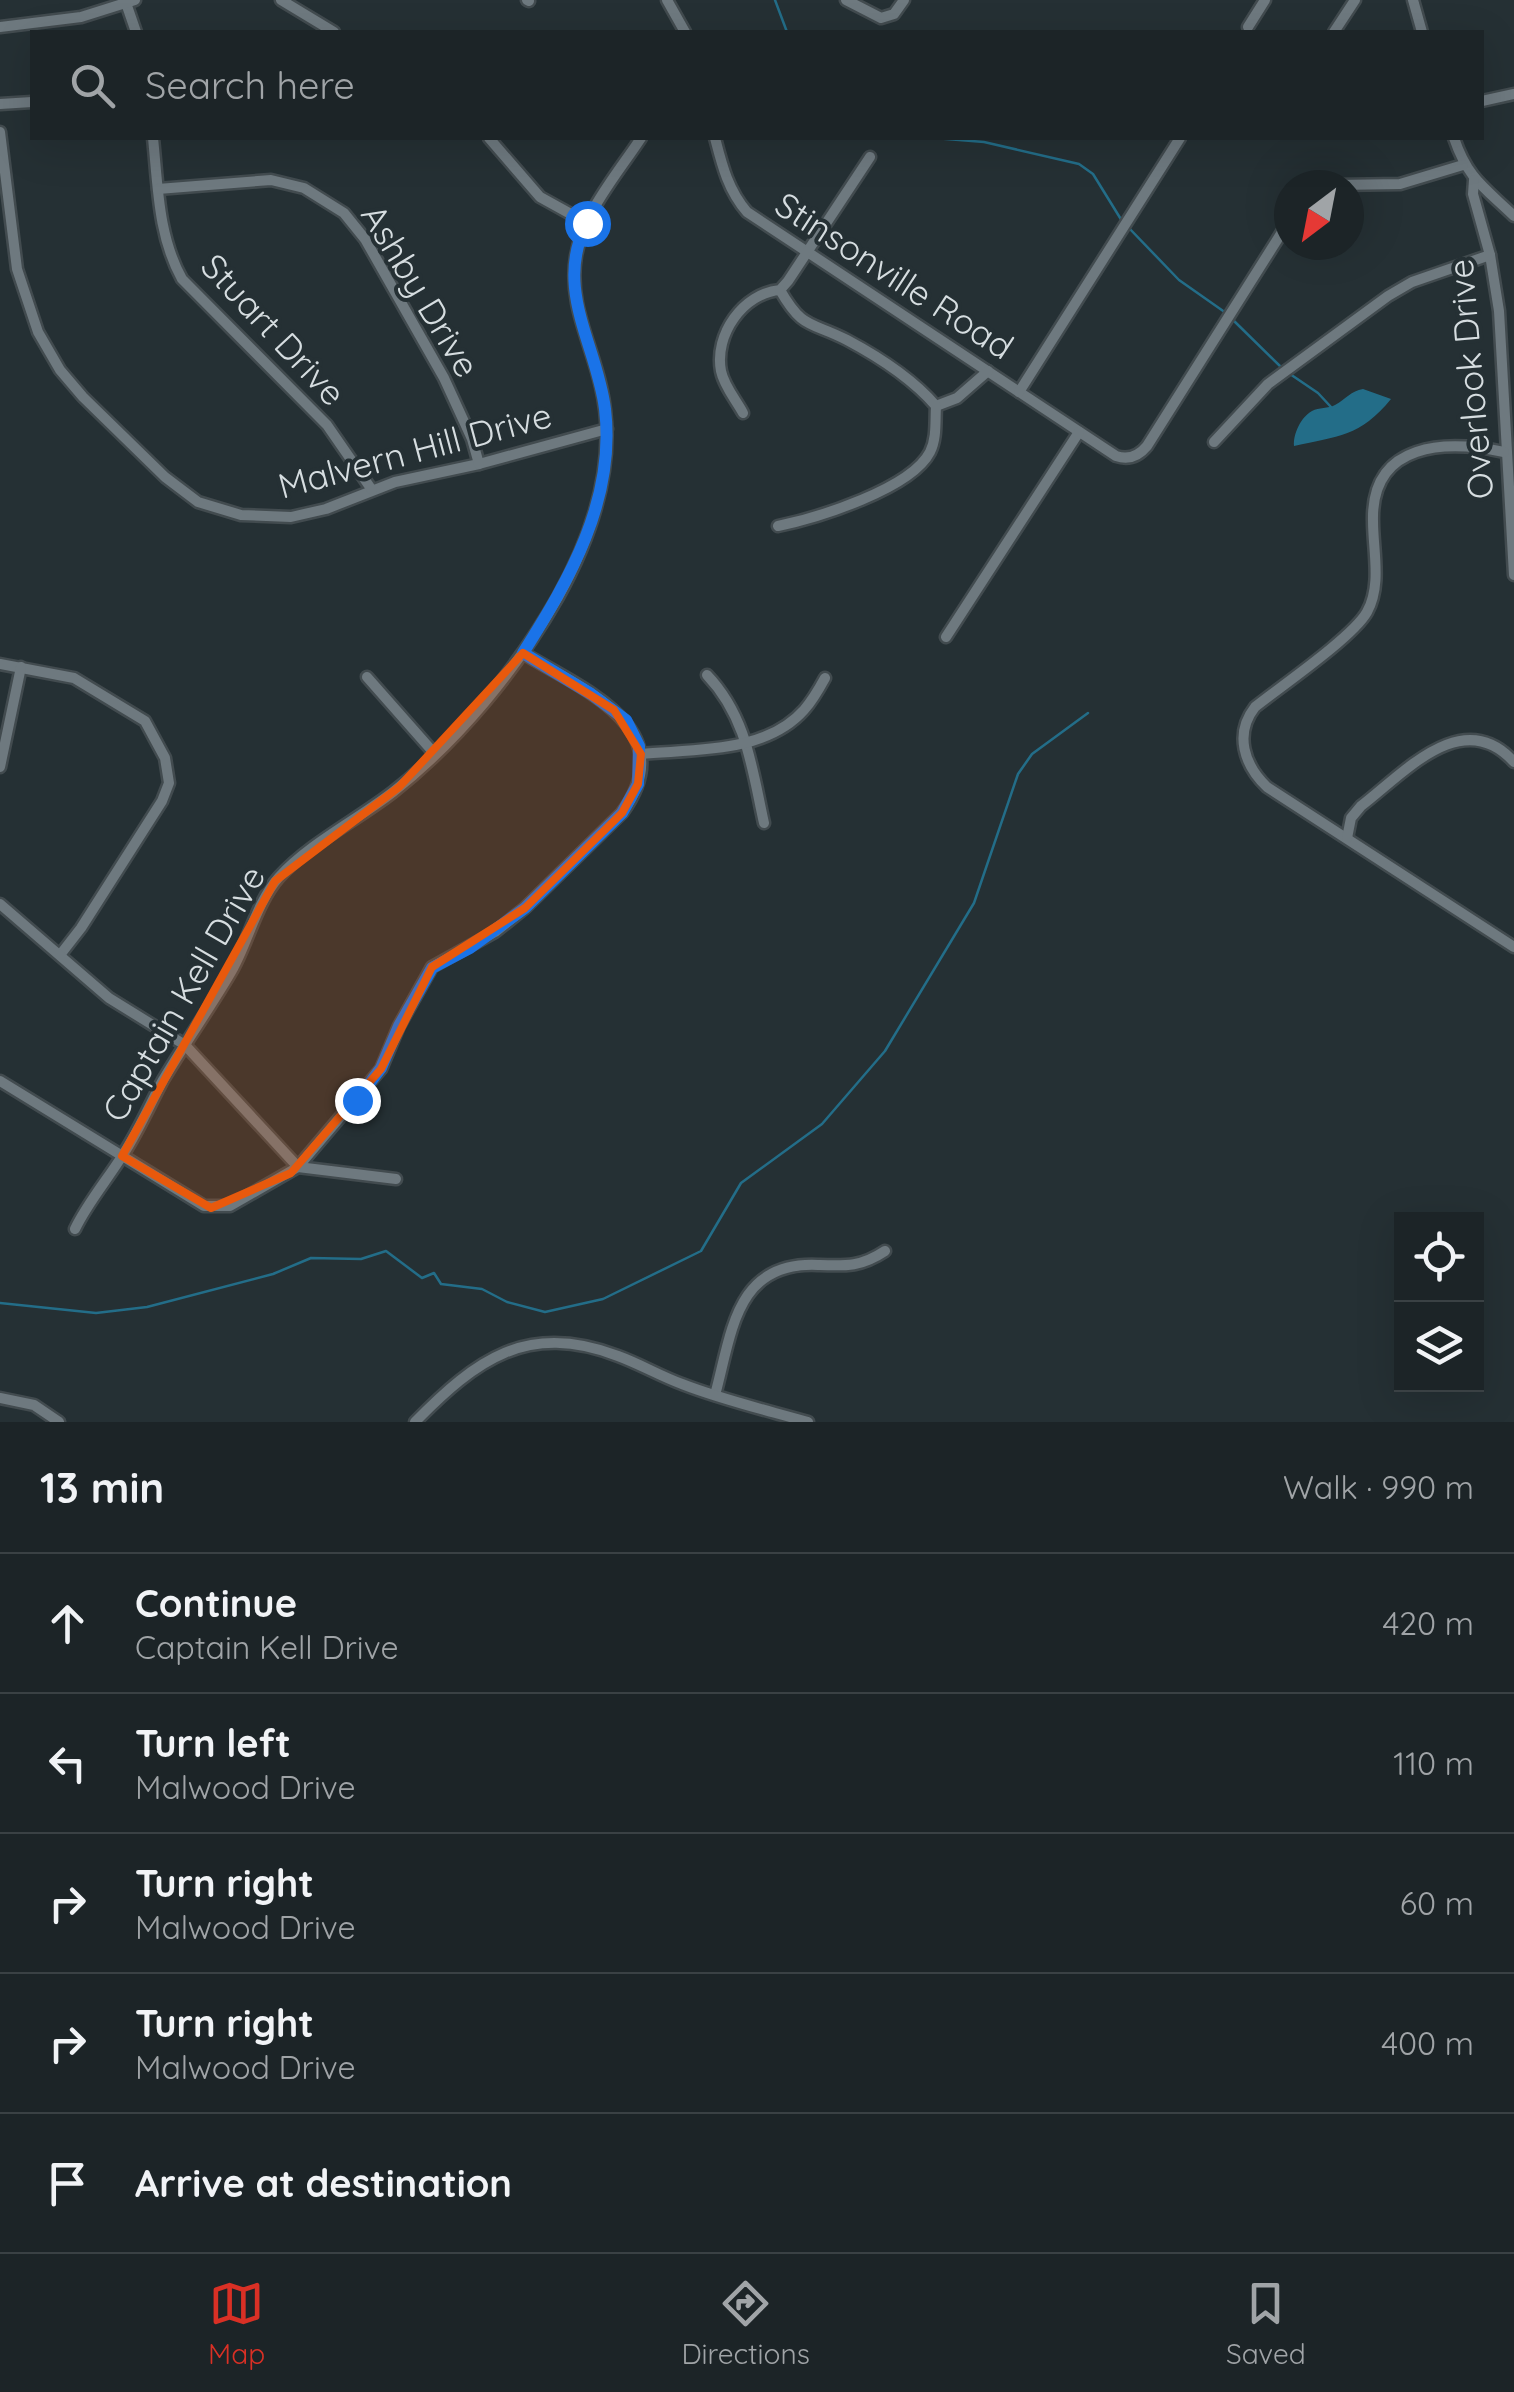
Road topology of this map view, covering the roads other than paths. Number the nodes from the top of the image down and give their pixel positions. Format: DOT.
graph roads {
  1 [pos="280,0"];
  2 [pos="667,0"];
  3 [pos="846,0"];
  4 [pos="904,0"];
  5 [pos="1265,0"];
  6 [pos="1354,0"];
  7 [pos="1413,0"];
  8 [pos="130,1"];
  9 [pos="0,27"];
  10 [pos="1248,27"];
  11 [pos="136,30"];
  12 [pos="331,30"];
  13 [pos="684,30"];
  14 [pos="1335,30"];
  15 [pos="1421,30"];
  16 [pos="1514,94"];
  17 [pos="30,102"];
  18 [pos="1484,102"];
  19 [pos="0,104"];
  20 [pos="0,132"];
  21 [pos="153,140"];
  22 [pos="490,140"];
  23 [pos="640,140"];
  24 [pos="716,140"];
  25 [pos="1179,140"];
  26 [pos="1455,140"];
  27 [pos="870,156"];
  28 [pos="1463,165"];
  29 [pos="2,176"];
  30 [pos="1474,180"];
  31 [pos="1364,185"];
  32 [pos="158,189"];
  33 [pos="1514,216"];
  34 [pos="587,223"];
  35 [pos="1274,245"];
  36 [pos="808,252"];
  37 [pos="1490,255"];
  38 [pos="780,290"];
  39 [pos="988,370"];
  40 [pos="1019,392"];
  41 [pos="936,406"];
  42 [pos="743,413"];
  43 [pos="606,429"];
  44 [pos="1079,432"];
  45 [pos="1214,442"];
  46 [pos="1504,452"];
  47 [pos="479,464"];
  48 [pos="372,490"];
  49 [pos="778,526"];
  50 [pos="1514,575"];
  51 [pos="946,637"];
  52 [pos="523,653"];
  53 [pos="0,664"];
  54 [pos="21,666"];
  55 [pos="707,675"];
  56 [pos="367,677"];
  57 [pos="826,678"];
  58 [pos="747,742"];
  59 [pos="1509,749"];
  60 [pos="434,754"];
  61 [pos="640,754"];
  62 [pos="1514,762"];
  63 [pos="0,768"];
  64 [pos="764,823"];
  65 [pos="1346,838"];
  66 [pos="0,904"];
  67 [pos="1514,947"];
  68 [pos="60,955"];
  69 [pos="185,1045"];
  70 [pos="0,1081"];
  71 [pos="122,1156"];
  72 [pos="298,1167"];
  73 [pos="396,1179"];
  74 [pos="75,1229"];
  75 [pos="885,1251"];
  76 [pos="715,1396"];
  77 [pos="0,1398"];
  78 [pos="761,1409"];
  79 [pos="422,1420"];
  80 [pos="59,1422"];
  81 [pos="759,1422"];
  82 [pos="808,1422"];
  1 -- 12 [label="street"];
  2 -- 13 [label="street"];
  3 -- 4 [label="street"];
  5 -- 10 [label="street"];
  6 -- 14 [label="street"];
  7 -- 15 [label="street"];
  8 -- 9 [label="street"];
  8 -- 11 [label="street"];
  16 -- 18 [label="street"];
  17 -- 19 [label="street"];
  20 -- 29 [label="street, Malvern Hill Drive"];
  21 -- 32 [label="street, Stuart Drive"];
  22 -- 34 [label="street"];
  23 -- 34 [label="street, Captain Kell Drive"];
  24 -- 36 [label="street, Stinsonville Road"];
  25 -- 40 [label="street"];
  26 -- 28 [label="street"];
  27 -- 36 [label="street"];
  28 -- 30 [label="street"];
  28 -- 31 [label="street"];
  29 -- 48 [label="street, Malvern Hill Drive"];
  30 -- 33 [label="street"];
  30 -- 37 [label="street, Overlook Drive"];
  32 -- 47 [label="street, Ashby Drive"];
  32 -- 48 [label="street, Stuart Drive"];
  34 -- 43 [label="street, Captain Kell Drive"];
  35 -- 44 [label="street, Stinsonville Road"];
  36 -- 38 [label="street"];
  36 -- 39 [label="street, Stinsonville Road"];
  37 -- 45 [label="street"];
  37 -- 46 [label="street, Overlook Drive"];
  38 -- 41 [label="street"];
  38 -- 42 [label="street"];
  39 -- 40 [label="street, Stinsonville Road"];
  39 -- 41 [label="street"];
  40 -- 44 [label="street, Stinsonville Road"];
  41 -- 49 [label="street"];
  43 -- 47 [label="street, Malvern Hill Drive"];
  43 -- 52 [label="street, Captain Kell Drive"];
  44 -- 51 [label="street"];
  46 -- 50 [label="street, Overlook Drive"];
  46 -- 65 [label="street"];
  47 -- 48 [label="street, Malvern Hill Drive"];
  52 -- 60 [label="street, Captain Kell Drive"];
  52 -- 61 [label="street"];
  53 -- 54 [label="street"];
  54 -- 63 [label="street"];
  54 -- 68 [label="street"];
  55 -- 58 [label="street"];
  56 -- 60 [label="street"];
  57 -- 58 [label="street"];
  58 -- 61 [label="street"];
  58 -- 64 [label="street"];
  59 -- 62 [label="street"];
  59 -- 65 [label="street"];
  60 -- 69 [label="street, Captain Kell Drive"];
  61 -- 72 [label="street"];
  65 -- 67 [label="street"];
  66 -- 68 [label="street"];
  68 -- 69 [label="street"];
  69 -- 71 [label="street, Captain Kell Drive"];
  69 -- 72 [label="street"];
  70 -- 71 [label="street"];
  71 -- 72 [label="street"];
  71 -- 74 [label="street, Captain Kell Drive"];
  72 -- 73 [label="street"];
  75 -- 76 [label="street"];
  76 -- 78 [label="street"];
  76 -- 79 [label="street"];
  77 -- 80 [label="street"];
  78 -- 81 [label="street"];
  78 -- 82 [label="street"];
}
